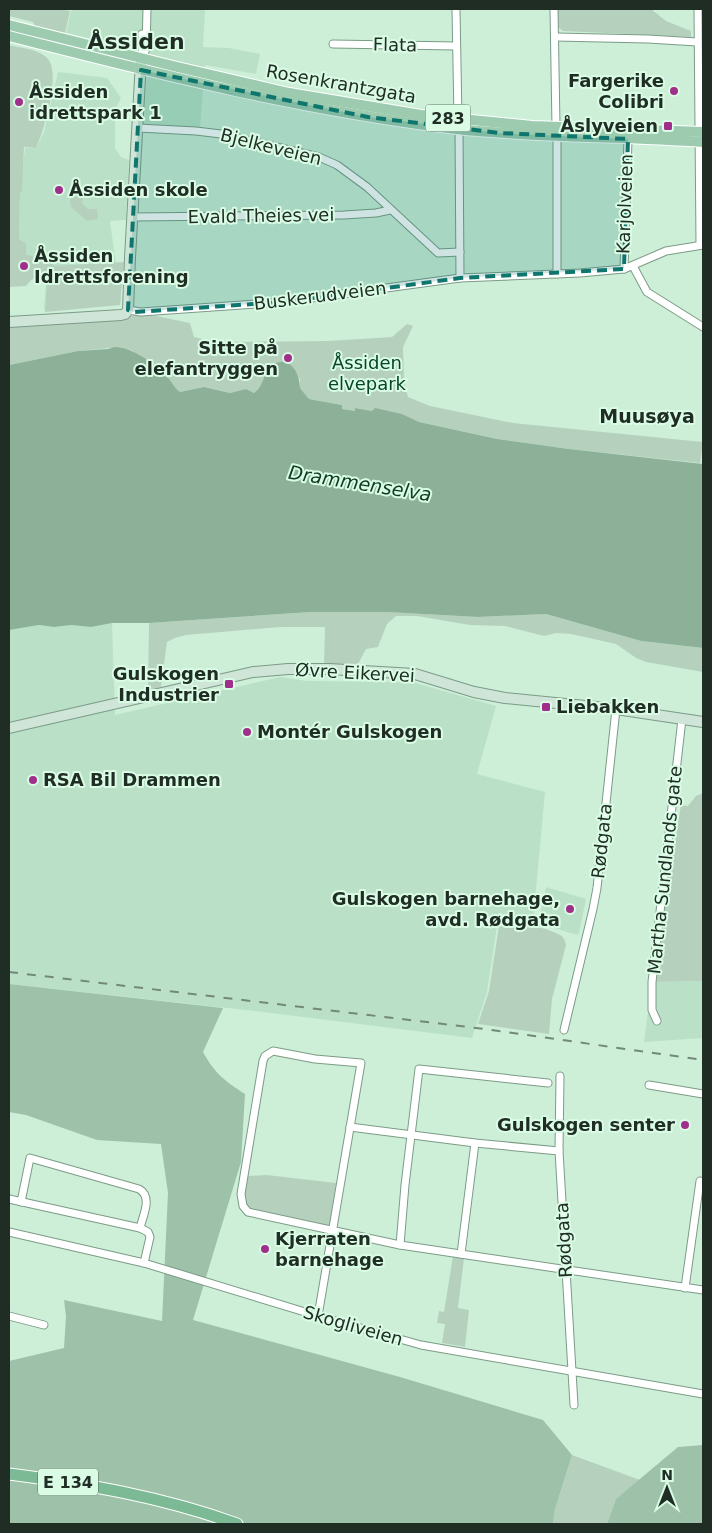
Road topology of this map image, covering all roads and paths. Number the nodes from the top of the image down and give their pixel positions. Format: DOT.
graph roads {
  1 [pos="146,9"];
  2 [pos="456,9"];
  3 [pos="554,9"];
  4 [pos="698,9"];
  5 [pos="9,24"];
  6 [pos="9,36"];
  7 [pos="555,37"];
  8 [pos="333,44"];
  9 [pos="456,46"];
  10 [pos="699,46"];
  11 [pos="142,58"];
  12 [pos="141,70"];
  13 [pos="458,124"];
  14 [pos="138,128"];
  15 [pos="557,132"];
  16 [pos="701,137"];
  17 [pos="628,139"];
  18 [pos="390,210"];
  19 [pos="132,217"];
  20 [pos="701,245"];
  21 [pos="460,252"];
  22 [pos="633,266"];
  23 [pos="624,268"];
  24 [pos="557,274"];
  25 [pos="460,278"];
  26 [pos="128,310"];
  27 [pos="9,322"];
  28 [pos="703,327"];
  29 [pos="616,709"];
  30 [pos="682,719"];
  31 [pos="703,722"];
  32 [pos="9,728"];
  33 [pos="657,1021"];
  34 [pos="564,1030"];
  35 [pos="560,1076"];
  36 [pos="548,1083"];
  37 [pos="649,1085"];
  38 [pos="703,1094"];
  39 [pos="350,1126"];
  40 [pos="411,1135"];
  41 [pos="475,1143"];
  42 [pos="558,1152"];
  43 [pos="700,1181"];
  44 [pos="9,1199"];
  45 [pos="21,1202"];
  46 [pos="140,1228"];
  47 [pos="332,1231"];
  48 [pos="9,1232"];
  49 [pos="400,1245"];
  50 [pos="461,1254"];
  51 [pos="144,1263"];
  52 [pos="566,1270"];
  53 [pos="685,1288"];
  54 [pos="703,1290"];
  55 [pos="9,1316"];
  56 [pos="318,1316"];
  57 [pos="44,1325"];
  58 [pos="572,1372"];
  59 [pos="703,1394"];
  60 [pos="574,1405"];
  61 [pos="9,1474"];
  62 [pos="9,1479"];
  63 [pos="126,1495"];
  64 [pos="140,1498"];
  65 [pos="223,1524"];
  66 [pos="237,1524"];
  1 -- 11 [label="street"];
  2 -- 9 [label="street"];
  3 -- 7 [label="street"];
  4 -- 10 [label="street"];
  5 -- 11 [label="main road, Rosenkrantzgata / 283"];
  6 -- 12 [label="main road, Rosenkrantzgata / 283"];
  7 -- 10 [label="street"];
  7 -- 15 [label="street"];
  8 -- 9 [label="street, Flata"];
  9 -- 13 [label="street"];
  10 -- 16 [label="street"];
  11 -- 12 [label="main road"];
  11 -- 13 [label="main road, Rosenkrantzgata / 283"];
  12 -- 13 [label="main road, Rosenkrantzgata / 283"];
  12 -- 14 [label="main road"];
  13 -- 15 [label="main road, Rosenkrantzgata / 283"];
  13 -- 21 [label="street"];
  14 -- 18 [label="street, Bjelkeveien"];
  14 -- 19 [label="main road"];
  15 -- 16 [label="main road, Rosenkrantzgata / 283"];
  15 -- 17 [label="main road, Rosenkrantzgata / 283"];
  15 -- 24 [label="street"];
  16 -- 17 [label="main road, Rosenkrantzgata / 283"];
  16 -- 20 [label="street"];
  17 -- 23 [label="street, Karjolveien"];
  18 -- 19 [label="street, Evald Theies vei"];
  18 -- 21 [label="street, Bjelkeveien"];
  19 -- 26 [label="main road"];
  20 -- 22 [label="street, Buskerudveien"];
  21 -- 25 [label="street"];
  22 -- 23 [label="street, Buskerudveien"];
  22 -- 28 [label="street"];
  23 -- 24 [label="street, Buskerudveien"];
  24 -- 25 [label="street, Buskerudveien"];
  25 -- 26 [label="street, Buskerudveien"];
  26 -- 27 [label="main road, Buskerudveien"];
  29 -- 30 [label="main road, Øvre Eikervei"];
  29 -- 32 [label="main road, Øvre Eikervei"];
  29 -- 34 [label="street, Rødgata"];
  30 -- 31 [label="main road, Øvre Eikervei"];
  30 -- 33 [label="street, Martha Sundlands gate"];
  35 -- 42 [label="street, Rødgata"];
  36 -- 40 [label="street"];
  37 -- 38 [label="street"];
  39 -- 40 [label="street"];
  39 -- 47 [label="street"];
  39 -- 47 [label="street"];
  40 -- 41 [label="street"];
  40 -- 49 [label="street"];
  41 -- 42 [label="street"];
  41 -- 50 [label="street"];
  42 -- 52 [label="street, Rødgata"];
  43 -- 53 [label="street"];
  44 -- 45 [label="street"];
  45 -- 46 [label="street"];
  45 -- 46 [label="street"];
  46 -- 51 [label="street"];
  47 -- 49 [label="street"];
  47 -- 56 [label="street"];
  48 -- 51 [label="street, Skogliveien"];
  49 -- 50 [label="street"];
  50 -- 52 [label="street"];
  51 -- 56 [label="street, Skogliveien"];
  52 -- 53 [label="street"];
  52 -- 58 [label="street, Rødgata"];
  53 -- 54 [label="street"];
  55 -- 57 [label="street"];
  56 -- 58 [label="street, Skogliveien"];
  58 -- 59 [label="street, Skogliveien"];
  58 -- 60 [label="street, Rødgata"];
  61 -- 63 [label="highway, E 134"];
  62 -- 63 [label="highway, E 134"];
  63 -- 64 [label="highway, E 134"];
  64 -- 65 [label="highway, E 134"];
  64 -- 66 [label="highway, E 134"];
}
